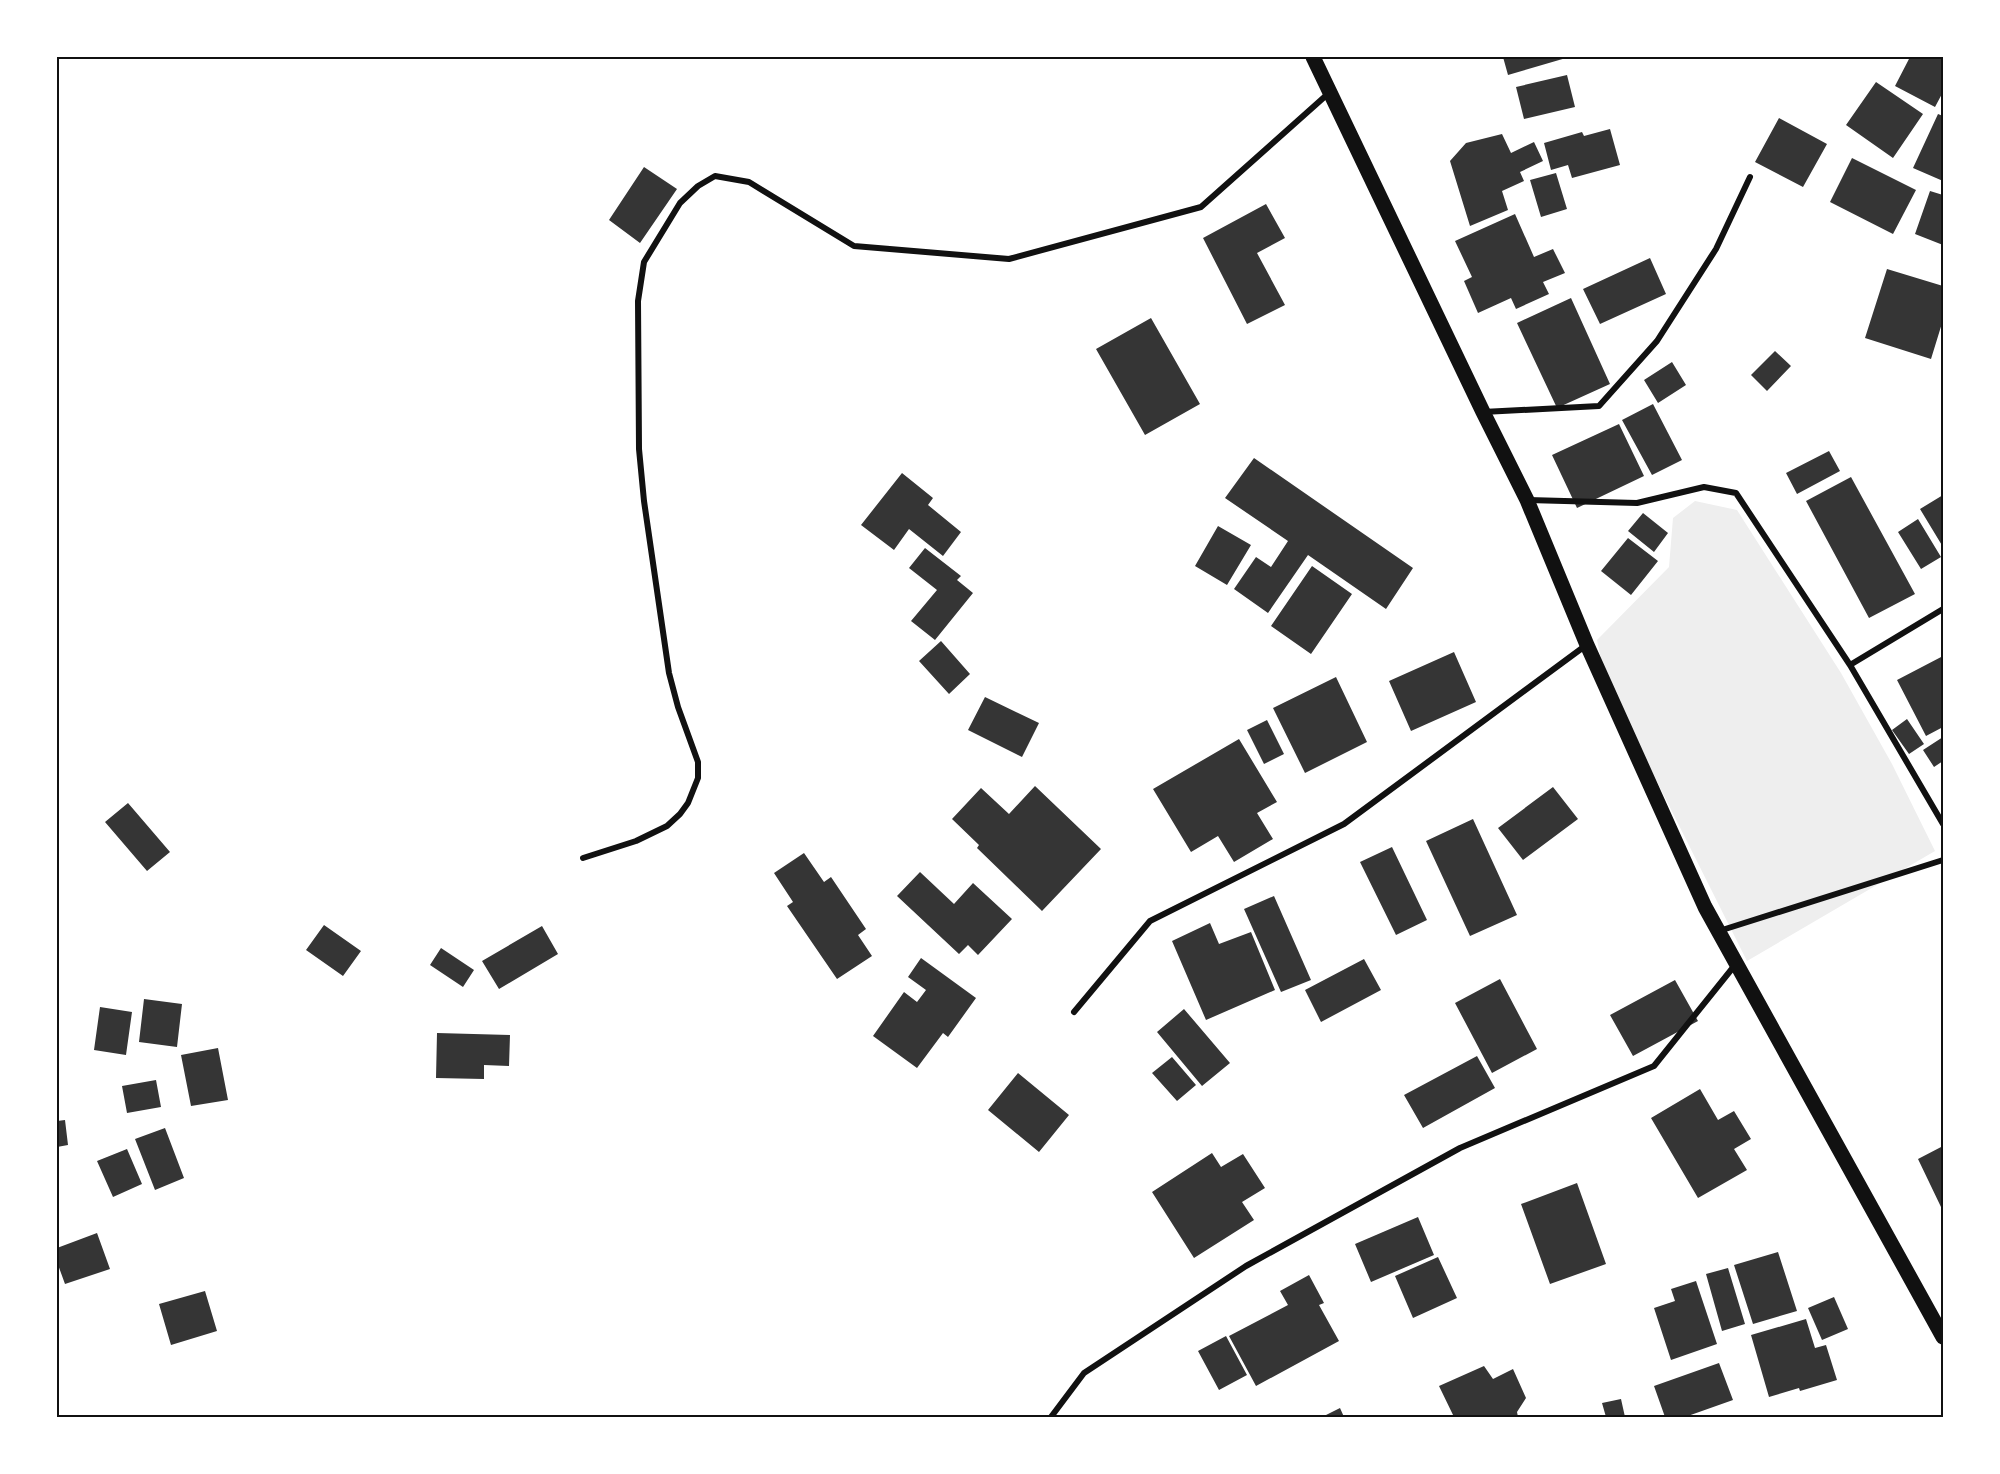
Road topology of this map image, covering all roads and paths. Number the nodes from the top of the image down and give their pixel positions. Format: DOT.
graph roads {
  1 [pos="1313,57"];
  2 [pos="1330,92"];
  3 [pos="1750,177"];
  4 [pos="1483,412"];
  5 [pos="1527,500"];
  6 [pos="1943,609"];
  7 [pos="1587,645"];
  8 [pos="1850,665"];
  9 [pos="1943,824"];
  10 [pos="583,858"];
  11 [pos="1943,860"];
  12 [pos="1718,932"];
  13 [pos="1737,964"];
  14 [pos="1074,1012"];
  15 [pos="1943,1337"];
  16 [pos="1051,1417"];
  1 -- 2 [label="main road"];
  2 -- 4 [label="main road"];
  2 -- 10 [label="street"];
  3 -- 4 [label="street"];
  4 -- 5 [label="main road"];
  5 -- 7 [label="main road"];
  5 -- 8 [label="street"];
  6 -- 8 [label="street"];
  7 -- 12 [label="main road"];
  7 -- 14 [label="street"];
  8 -- 9 [label="street"];
  11 -- 12 [label="street"];
  12 -- 13 [label="main road"];
  13 -- 15 [label="main road"];
  13 -- 16 [label="street"];
}
